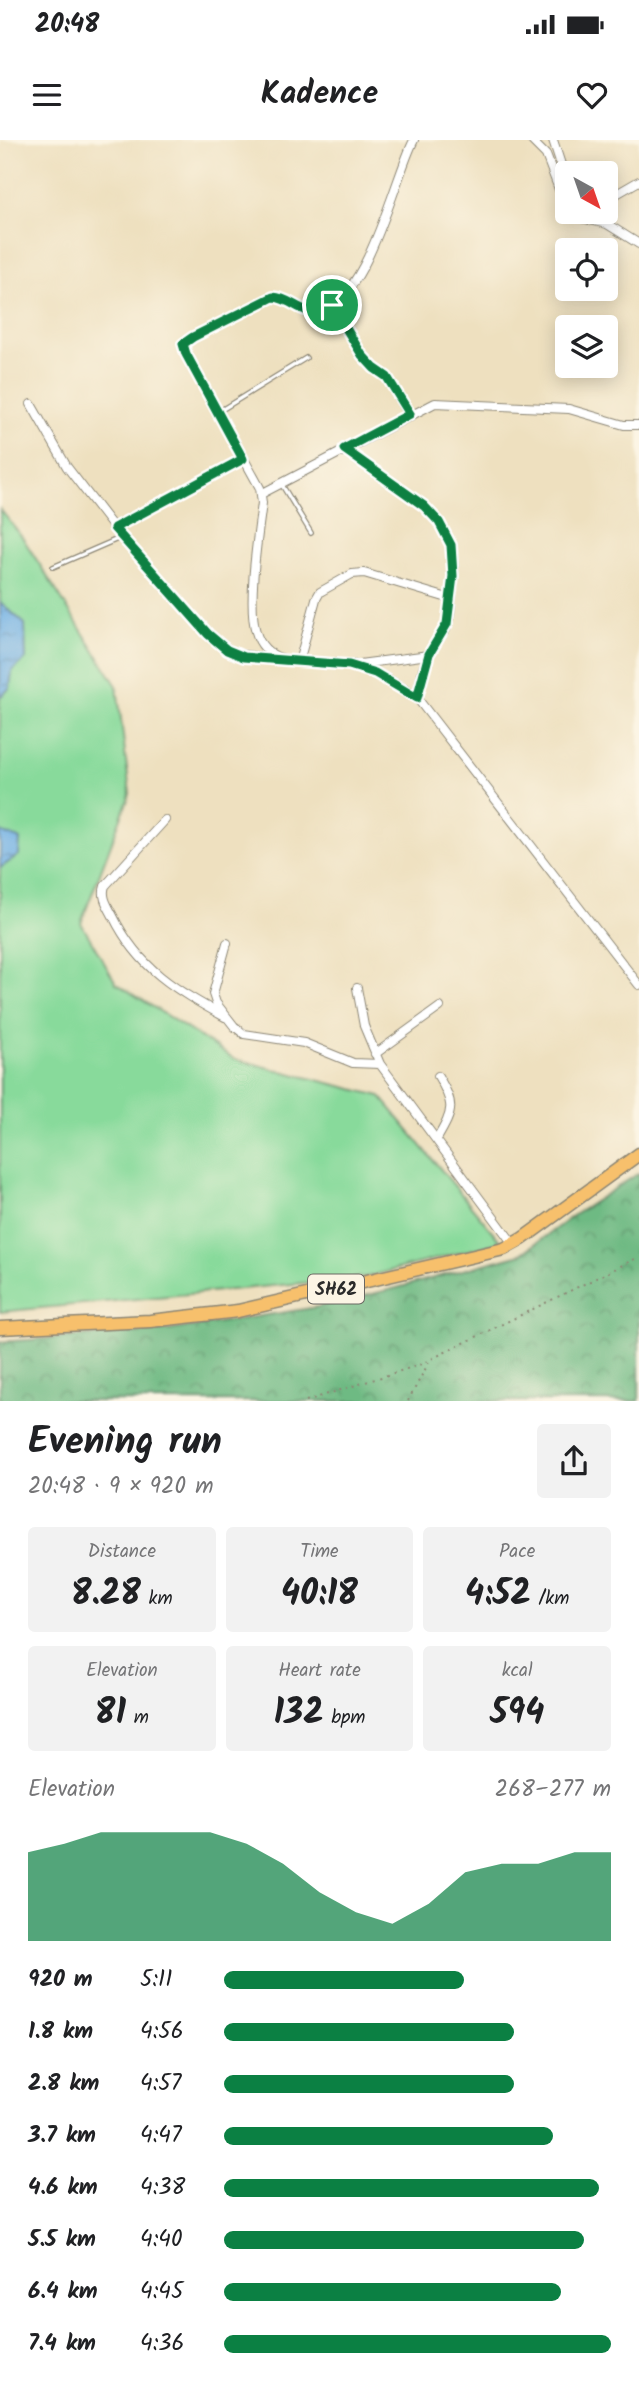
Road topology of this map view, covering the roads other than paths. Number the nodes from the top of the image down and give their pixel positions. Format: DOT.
graph roads {
  1 [pos="414,140"];
  2 [pos="531,140"];
  3 [pos="553,140"];
  4 [pos="560,161"];
  5 [pos="639,181"];
  6 [pos="618,193"];
  7 [pos="639,244"];
  8 [pos="332,305"];
  9 [pos="306,358"];
  10 [pos="31,404"];
  11 [pos="217,412"];
  12 [pos="410,414"];
  13 [pos="639,425"];
  14 [pos="344,449"];
  15 [pos="243,459"];
  16 [pos="281,483"];
  17 [pos="261,494"];
  18 [pos="114,528"];
  19 [pos="311,533"];
  20 [pos="122,537"];
  21 [pos="52,567"];
  22 [pos="451,599"];
  23 [pos="429,654"];
  24 [pos="281,659"];
  25 [pos="299,662"];
  26 [pos="349,665"];
  27 [pos="417,698"];
  28 [pos="165,820"];
  29 [pos="227,943"];
  30 [pos="639,985"];
  31 [pos="357,988"];
  32 [pos="440,1007"];
  33 [pos="228,1018"];
  34 [pos="375,1054"];
  35 [pos="380,1064"];
  36 [pos="438,1076"];
  37 [pos="437,1139"];
  38 [pos="639,1154"];
  39 [pos="514,1245"];
  40 [pos="0,1328"];
  1 -- 8 [label="street"];
  2 -- 7 [label="street"];
  3 -- 4 [label="street"];
  5 -- 6 [label="street"];
  8 -- 11 [label="street"];
  8 -- 12 [label="street"];
  9 -- 11 [label="lane"];
  10 -- 18 [label="street"];
  11 -- 15 [label="street"];
  12 -- 13 [label="street"];
  12 -- 14 [label="street"];
  14 -- 16 [label="street"];
  14 -- 22 [label="street"];
  15 -- 17 [label="street"];
  15 -- 18 [label="street"];
  16 -- 17 [label="street"];
  16 -- 19 [label="lane"];
  17 -- 24 [label="street"];
  18 -- 20 [label="street"];
  20 -- 21 [label="lane"];
  20 -- 24 [label="street"];
  22 -- 23 [label="street"];
  22 -- 25 [label="street"];
  23 -- 26 [label="street"];
  23 -- 27 [label="street"];
  24 -- 25 [label="street"];
  25 -- 26 [label="street"];
  26 -- 27 [label="street"];
  27 -- 30 [label="street"];
  28 -- 33 [label="street"];
  29 -- 33 [label="street"];
  31 -- 34 [label="street"];
  32 -- 34 [label="street"];
  33 -- 35 [label="street"];
  34 -- 35 [label="street"];
  35 -- 37 [label="street"];
  36 -- 37 [label="street"];
  37 -- 39 [label="street"];
  38 -- 39 [label="main road, SH62"];
  39 -- 40 [label="main road, SH62"];
}
